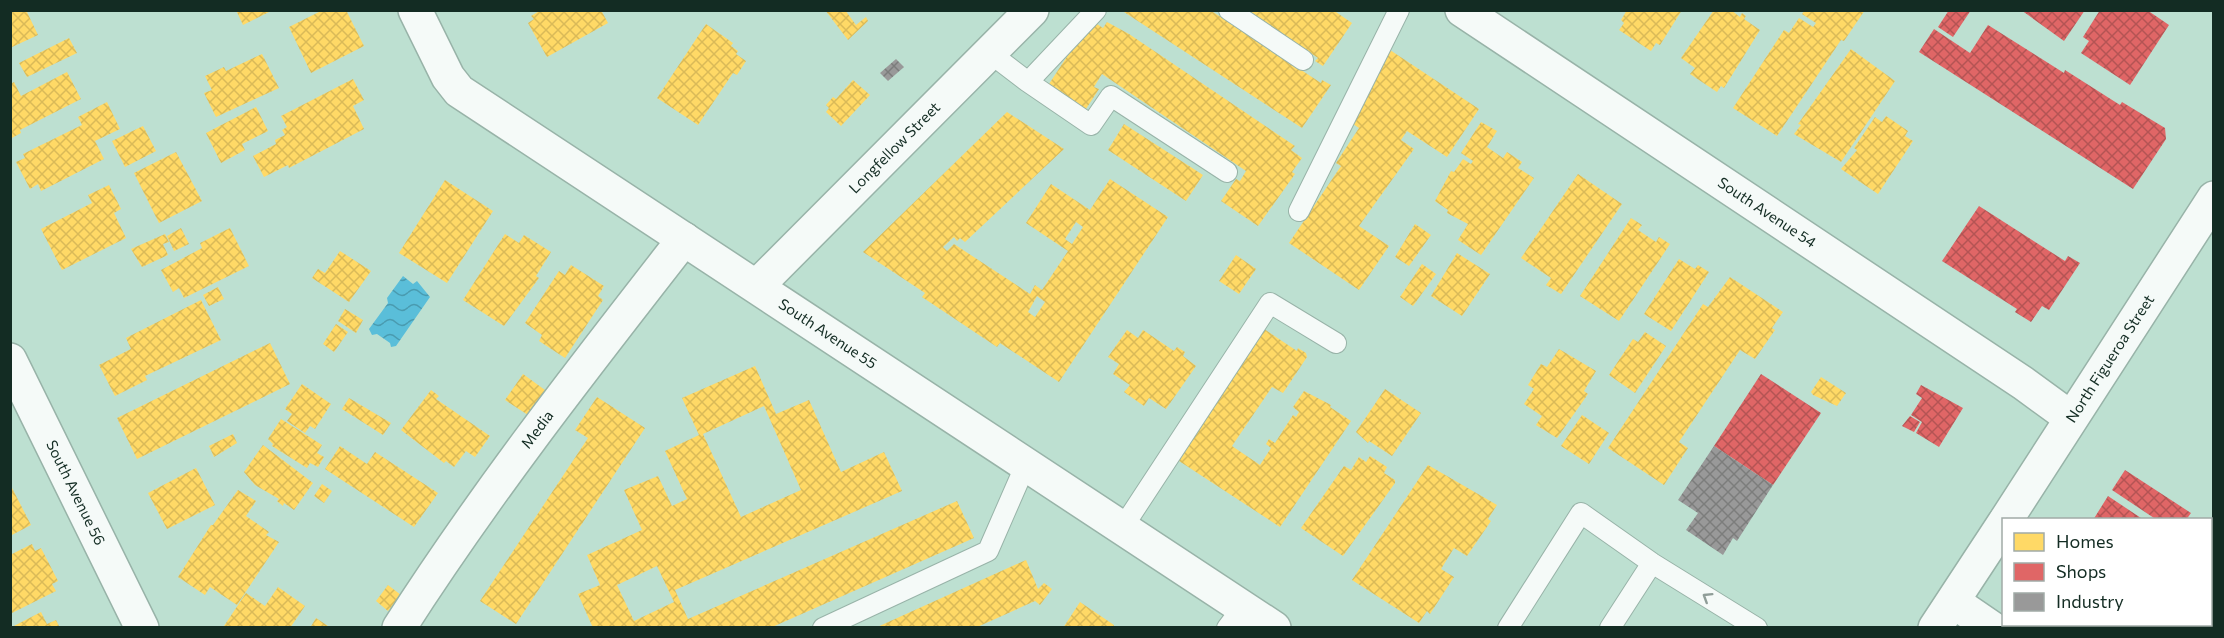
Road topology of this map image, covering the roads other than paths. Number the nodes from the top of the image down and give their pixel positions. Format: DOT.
graph roads {
  1 [pos="415,10"];
  2 [pos="1032,10"];
  3 [pos="1096,10"];
  4 [pos="1229,10"];
  5 [pos="1399,10"];
  6 [pos="1462,10"];
  7 [pos="990,53"];
  8 [pos="1303,60"];
  9 [pos="1028,82"];
  10 [pos="1227,172"];
  11 [pos="2214,198"];
  12 [pos="1299,211"];
  13 [pos="684,239"];
  14 [pos="757,286"];
  15 [pos="1336,344"];
  16 [pos="10,360"];
  17 [pos="2071,418"];
  18 [pos="1026,464"];
  19 [pos="2007,518"];
  20 [pos="2002,526"];
  21 [pos="1123,527"];
  22 [pos="1652,563"];
  23 [pos="1945,615"];
  24 [pos="1235,617"];
  25 [pos="142,627"];
  26 [pos="399,627"];
  27 [pos="823,627"];
  28 [pos="1274,627"];
  29 [pos="1508,627"];
  30 [pos="1610,627"];
  31 [pos="1757,627"];
  32 [pos="1992,627"];
  1 -- 13 [label="street, South Avenue 55"];
  2 -- 7 [label="street, Longfellow Street"];
  3 -- 9 [label="lane"];
  4 -- 8 [label="lane"];
  5 -- 12 [label="lane"];
  6 -- 17 [label="street, South Avenue 54"];
  7 -- 9 [label="lane"];
  7 -- 14 [label="street, Longfellow Street"];
  9 -- 10 [label="lane"];
  11 -- 17 [label="street, North Figueroa Street"];
  13 -- 14 [label="street, South Avenue 55"];
  13 -- 26 [label="street, Media"];
  14 -- 18 [label="street, South Avenue 55"];
  15 -- 21 [label="lane"];
  16 -- 25 [label="street, South Avenue 56"];
  17 -- 19 [label="street, North Figueroa Street"];
  18 -- 21 [label="street, South Avenue 55"];
  18 -- 27 [label="lane"];
  20 -- 23 [label="street, North Figueroa Street"];
  21 -- 24 [label="street, South Avenue 55"];
  22 -- 29 [label="lane"];
  22 -- 30 [label="lane"];
  31 -- 22 [label="lane, one-way"];
  23 -- 32 [label="street"];
  24 -- 28 [label="street, South Avenue 55"];
}
